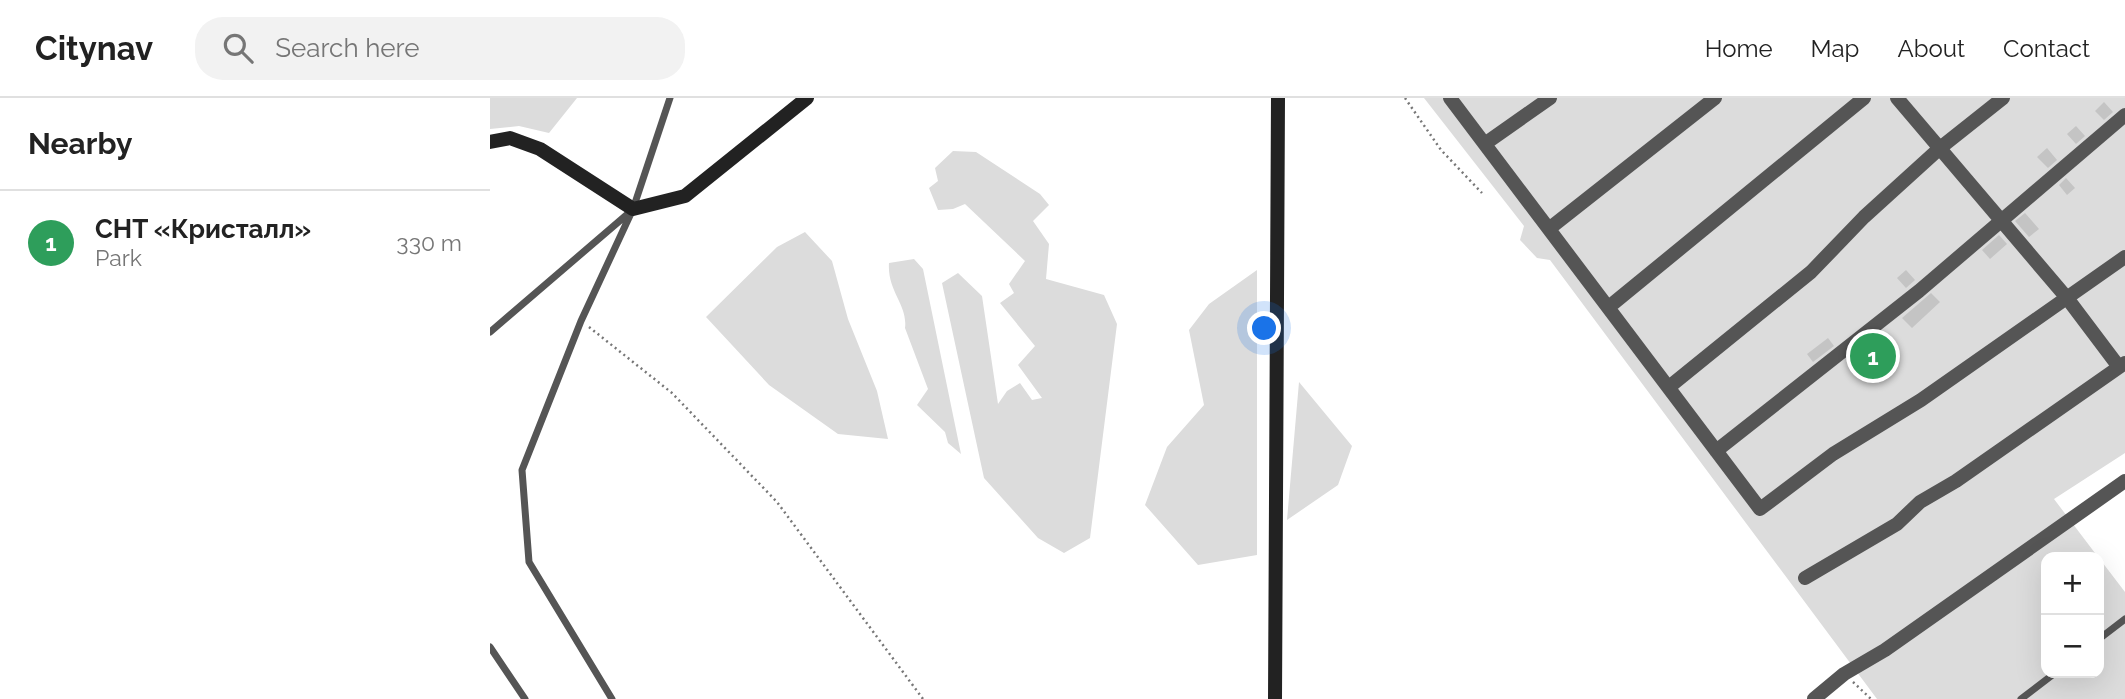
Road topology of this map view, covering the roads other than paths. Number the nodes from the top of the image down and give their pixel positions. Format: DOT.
graph roads {
  1 [pos="670,98"];
  2 [pos="807,98"];
  3 [pos="1278,98"];
  4 [pos="1450,98"];
  5 [pos="1550,98"];
  6 [pos="1714,98"];
  7 [pos="1864,98"];
  8 [pos="1897,98"];
  9 [pos="2003,98"];
  10 [pos="2125,115"];
  11 [pos="490,142"];
  12 [pos="1486,143"];
  13 [pos="1940,148"];
  14 [pos="633,209"];
  15 [pos="2001,220"];
  16 [pos="1550,228"];
  17 [pos="2125,257"];
  18 [pos="2067,298"];
  19 [pos="1610,306"];
  20 [pos="490,332"];
  21 [pos="2122,365"];
  22 [pos="1669,387"];
  23 [pos="1716,451"];
  24 [pos="2125,481"];
  25 [pos="1805,578"];
  26 [pos="2125,619"];
  27 [pos="2104,635"];
  28 [pos="490,648"];
  29 [pos="2048,678"];
  30 [pos="525,699"];
  31 [pos="612,699"];
  32 [pos="1275,699"];
  33 [pos="1814,699"];
  34 [pos="2021,699"];
  1 -- 14 [label="lane"];
  2 -- 14 [label="main road"];
  3 -- 32 [label="main road"];
  4 -- 12 [label="street"];
  5 -- 12 [label="street"];
  6 -- 16 [label="street"];
  7 -- 19 [label="street"];
  8 -- 13 [label="street"];
  9 -- 13 [label="street"];
  10 -- 15 [label="street"];
  11 -- 14 [label="main road"];
  12 -- 16 [label="street"];
  13 -- 15 [label="street"];
  13 -- 22 [label="street"];
  14 -- 20 [label="lane"];
  14 -- 31 [label="lane"];
  15 -- 18 [label="street"];
  15 -- 23 [label="street"];
  16 -- 19 [label="street"];
  17 -- 18 [label="street"];
  18 -- 21 [label="street"];
  18 -- 23 [label="street"];
  19 -- 22 [label="street"];
  21 -- 25 [label="street"];
  22 -- 23 [label="street"];
  24 -- 33 [label="street"];
  26 -- 27 [label="lane"];
  28 -- 30 [label="lane"];
  29 -- 34 [label="lane"];
}
